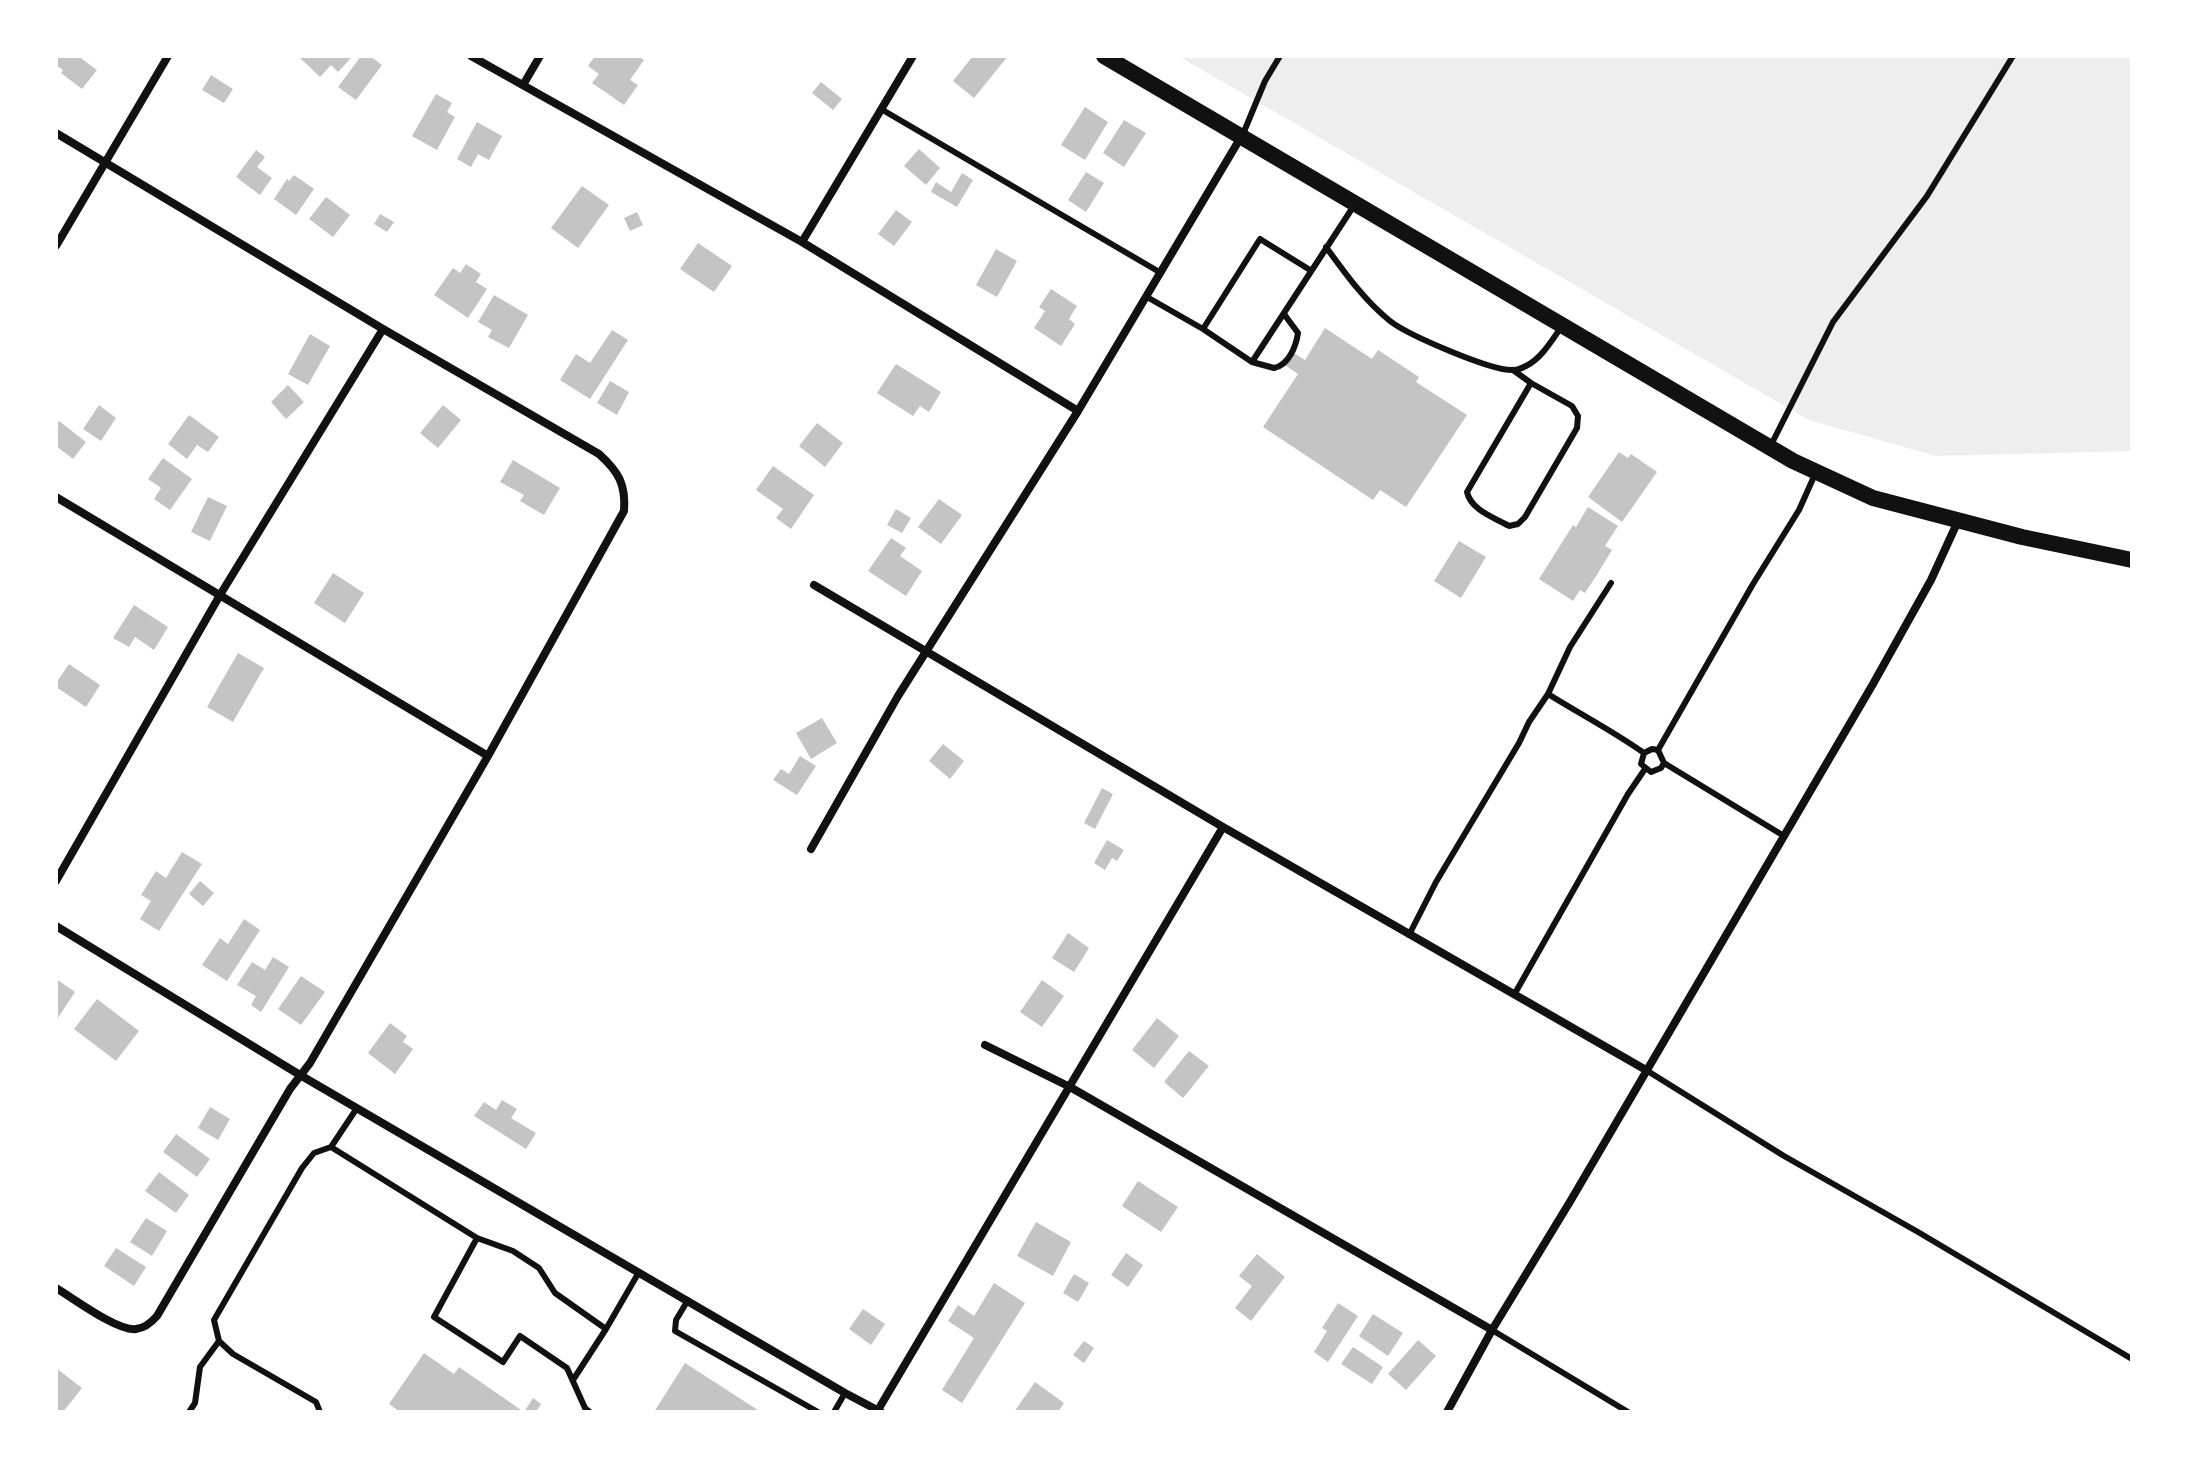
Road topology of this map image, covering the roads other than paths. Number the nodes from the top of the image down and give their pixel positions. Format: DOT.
graph roads {
  1 [pos="168,56"];
  2 [pos="471,56"];
  3 [pos="540,56"];
  4 [pos="913,56"];
  5 [pos="1104,56"];
  6 [pos="1280,56"];
  7 [pos="2013,56"];
  8 [pos="523,85"];
  9 [pos="881,109"];
  10 [pos="56,133"];
  11 [pos="1241,137"];
  12 [pos="105,163"];
  13 [pos="1355,204"];
  14 [pos="802,242"];
  15 [pos="56,246"];
  16 [pos="1326,247"];
  17 [pos="1310,270"];
  18 [pos="1161,273"];
  19 [pos="1147,297"];
  20 [pos="1284,314"];
  21 [pos="1562,326"];
  22 [pos="383,329"];
  23 [pos="1203,329"];
  24 [pos="1252,362"];
  25 [pos="1513,370"];
  26 [pos="1531,383"];
  27 [pos="1078,411"];
  28 [pos="1770,447"];
  29 [pos="1816,472"];
  30 [pos="56,497"];
  31 [pos="1958,521"];
  32 [pos="2132,560"];
  33 [pos="1611,583"];
  34 [pos="814,585"];
  35 [pos="220,595"];
  36 [pos="926,650"];
  37 [pos="1548,694"];
  38 [pos="1658,750"];
  39 [pos="1644,753"];
  40 [pos="488,756"];
  41 [pos="1664,763"];
  42 [pos="1645,769"];
  43 [pos="1223,827"];
  44 [pos="1784,836"];
  45 [pos="811,849"];
  46 [pos="56,881"];
  47 [pos="56,926"];
  48 [pos="1409,935"];
  49 [pos="1514,995"];
  50 [pos="985,1045"];
  51 [pos="1646,1070"];
  52 [pos="300,1075"];
  53 [pos="1070,1087"];
  54 [pos="357,1108"];
  55 [pos="331,1147"];
  56 [pos="477,1238"];
  57 [pos="639,1272"];
  58 [pos="56,1288"];
  59 [pos="688,1300"];
  60 [pos="606,1329"];
  61 [pos="1492,1330"];
  62 [pos="219,1341"];
  63 [pos="2132,1359"];
  64 [pos="573,1380"];
  65 [pos="845,1393"];
  66 [pos="880,1411"];
  67 [pos="189,1412"];
  68 [pos="320,1412"];
  69 [pos="590,1412"];
  70 [pos="818,1412"];
  71 [pos="834,1412"];
  72 [pos="1447,1412"];
  73 [pos="1628,1412"];
  1 -- 12 [label="street"];
  2 -- 8 [label="street"];
  3 -- 8 [label="street"];
  4 -- 9 [label="street"];
  5 -- 11 [label="main road"];
  6 -- 11 [label="lane"];
  7 -- 28 [label="lane"];
  8 -- 14 [label="street"];
  9 -- 14 [label="street"];
  9 -- 18 [label="lane"];
  10 -- 12 [label="street"];
  11 -- 13 [label="main road"];
  11 -- 18 [label="street"];
  12 -- 15 [label="street"];
  12 -- 22 [label="street"];
  13 -- 16 [label="lane"];
  13 -- 21 [label="main road"];
  14 -- 27 [label="street"];
  16 -- 17 [label="lane"];
  16 -- 25 [label="lane"];
  17 -- 20 [label="lane"];
  17 -- 23 [label="lane"];
  18 -- 19 [label="street"];
  19 -- 23 [label="lane"];
  19 -- 27 [label="street"];
  20 -- 24 [label="lane"];
  20 -- 24 [label="lane"];
  21 -- 25 [label="lane"];
  21 -- 28 [label="main road"];
  22 -- 35 [label="street"];
  22 -- 40 [label="street"];
  23 -- 24 [label="lane"];
  25 -- 26 [label="lane"];
  26 -- 26 [label="lane"];
  27 -- 36 [label="street"];
  28 -- 29 [label="main road"];
  29 -- 31 [label="main road"];
  29 -- 38 [label="lane"];
  30 -- 35 [label="street"];
  31 -- 32 [label="main road"];
  31 -- 44 [label="street"];
  33 -- 37 [label="lane"];
  34 -- 36 [label="street"];
  35 -- 40 [label="street"];
  35 -- 46 [label="street"];
  36 -- 43 [label="street"];
  36 -- 45 [label="street"];
  37 -- 39 [label="lane"];
  37 -- 48 [label="lane"];
  38 -- 39 [label="lane"];
  38 -- 41 [label="lane"];
  39 -- 42 [label="lane"];
  40 -- 52 [label="street"];
  41 -- 42 [label="lane"];
  41 -- 44 [label="lane"];
  42 -- 49 [label="lane"];
  43 -- 48 [label="street"];
  43 -- 53 [label="street"];
  44 -- 51 [label="street"];
  47 -- 52 [label="street"];
  48 -- 49 [label="street"];
  49 -- 51 [label="street"];
  50 -- 53 [label="street"];
  51 -- 61 [label="street"];
  51 -- 63 [label="lane"];
  52 -- 54 [label="street"];
  52 -- 58 [label="street"];
  53 -- 61 [label="street"];
  53 -- 66 [label="street"];
  54 -- 55 [label="lane"];
  54 -- 57 [label="street"];
  55 -- 56 [label="lane"];
  55 -- 62 [label="lane"];
  56 -- 60 [label="lane"];
  56 -- 64 [label="lane"];
  57 -- 59 [label="street"];
  57 -- 60 [label="lane"];
  59 -- 65 [label="street"];
  59 -- 70 [label="lane"];
  60 -- 64 [label="lane"];
  61 -- 72 [label="street"];
  61 -- 73 [label="lane"];
  62 -- 67 [label="lane"];
  62 -- 68 [label="lane"];
  64 -- 69 [label="lane"];
  65 -- 66 [label="street"];
  65 -- 71 [label="lane"];
}
